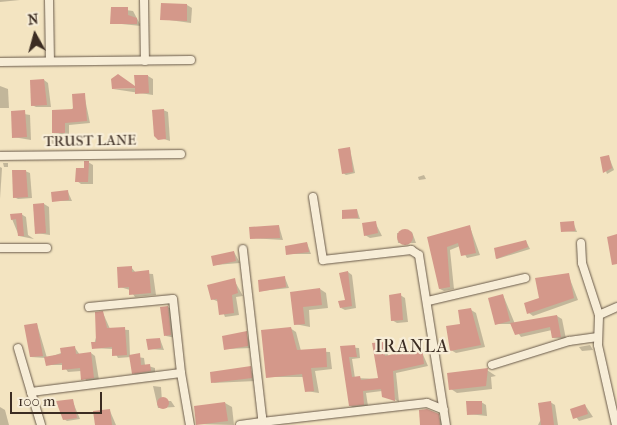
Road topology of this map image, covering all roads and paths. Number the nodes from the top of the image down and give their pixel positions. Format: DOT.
graph roads {
  1 [pos="49,0"];
  2 [pos="144,0"];
  3 [pos="192,60"];
  4 [pos="50,61"];
  5 [pos="145,61"];
  6 [pos="0,62"];
  7 [pos="181,154"];
  8 [pos="0,156"];
  9 [pos="313,197"];
  10 [pos="581,243"];
  11 [pos="0,248"];
  12 [pos="47,248"];
  13 [pos="243,249"];
  14 [pos="525,278"];
  15 [pos="428,301"];
  16 [pos="617,307"];
  17 [pos="89,308"];
  18 [pos="599,315"];
  19 [pos="598,337"];
  20 [pos="18,348"];
  21 [pos="492,365"];
  22 [pos="181,373"];
  23 [pos="31,392"];
  24 [pos="444,410"];
  25 [pos="262,422"];
  26 [pos="41,425"];
  27 [pos="190,425"];
  28 [pos="240,425"];
  29 [pos="446,425"];
  30 [pos="616,425"];
  1 -- 4 [label="street"];
  2 -- 5 [label="street"];
  3 -- 5 [label="street"];
  4 -- 5 [label="street"];
  4 -- 6 [label="street"];
  7 -- 8 [label="street, TRUST LANE"];
  9 -- 15 [label="street"];
  10 -- 18 [label="street"];
  11 -- 12 [label="street"];
  13 -- 25 [label="street"];
  14 -- 15 [label="street"];
  15 -- 24 [label="street"];
  16 -- 18 [label="street"];
  17 -- 22 [label="street"];
  18 -- 19 [label="street"];
  19 -- 21 [label="street"];
  19 -- 30 [label="street"];
  20 -- 23 [label="street"];
  22 -- 23 [label="street"];
  22 -- 27 [label="street"];
  23 -- 26 [label="street"];
  24 -- 25 [label="street"];
  24 -- 29 [label="street"];
  25 -- 28 [label="street"];
}
